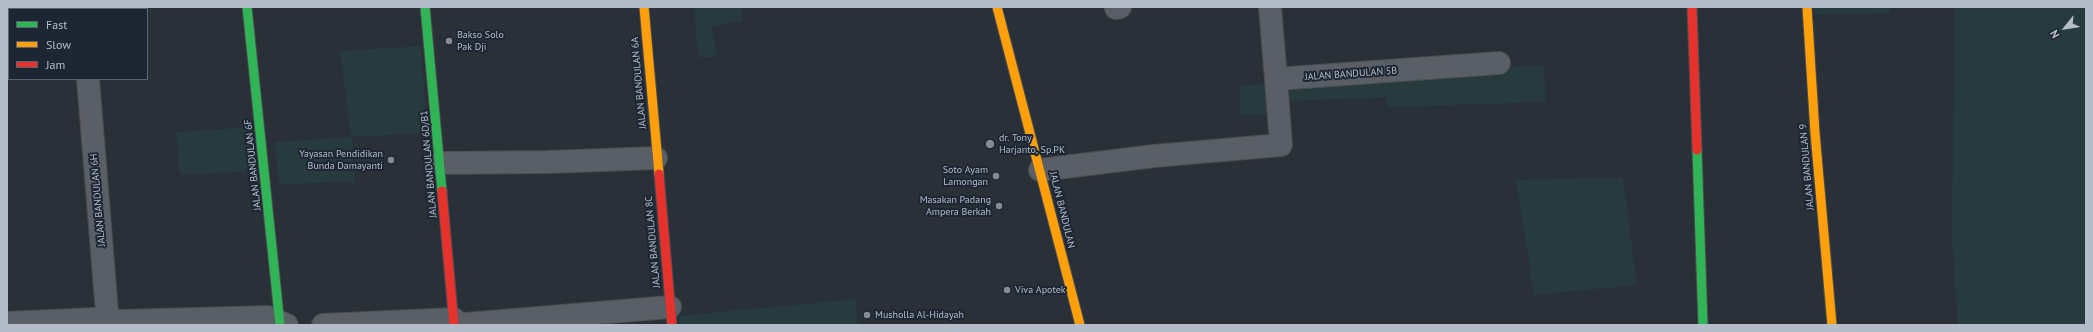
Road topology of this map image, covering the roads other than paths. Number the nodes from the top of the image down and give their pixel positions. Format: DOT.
graph roads {
  1 [pos="247,7"];
  2 [pos="425,7"];
  3 [pos="644,7"];
  4 [pos="997,7"];
  5 [pos="1270,7"];
  6 [pos="1692,7"];
  7 [pos="1807,7"];
  8 [pos="1499,63"];
  9 [pos="1276,79"];
  10 [pos="88,80"];
  11 [pos="656,158"];
  12 [pos="440,163"];
  13 [pos="1040,170"];
  14 [pos="671,316"];
  15 [pos="107,323"];
  16 [pos="454,323"];
  17 [pos="7,324"];
  18 [pos="282,324"];
  19 [pos="323,325"];
  20 [pos="1080,325"];
  21 [pos="1703,325"];
  22 [pos="1832,325"];
  1 -- 18 [label="street, JALAN BANDULAN 6F"];
  2 -- 12 [label="street, JALAN BANDULAN 6D/B1"];
  3 -- 11 [label="street, JALAN BANDULAN 6A"];
  4 -- 13 [label="street, JALAN BANDULAN"];
  5 -- 9 [label="street"];
  6 -- 21 [label="street"];
  7 -- 22 [label="street, JALAN BANDULAN 9"];
  8 -- 9 [label="street, JALAN BANDULAN 5B"];
  9 -- 13 [label="street"];
  10 -- 15 [label="street, JALAN BANDULAN 6H"];
  11 -- 12 [label="street"];
  11 -- 14 [label="street, JALAN BANDULAN 8C"];
  12 -- 16 [label="street, JALAN BANDULAN 6D/B1"];
  13 -- 20 [label="street, JALAN BANDULAN"];
  14 -- 16 [label="street"];
  15 -- 17 [label="street"];
  15 -- 18 [label="street"];
  16 -- 19 [label="street"];
}
